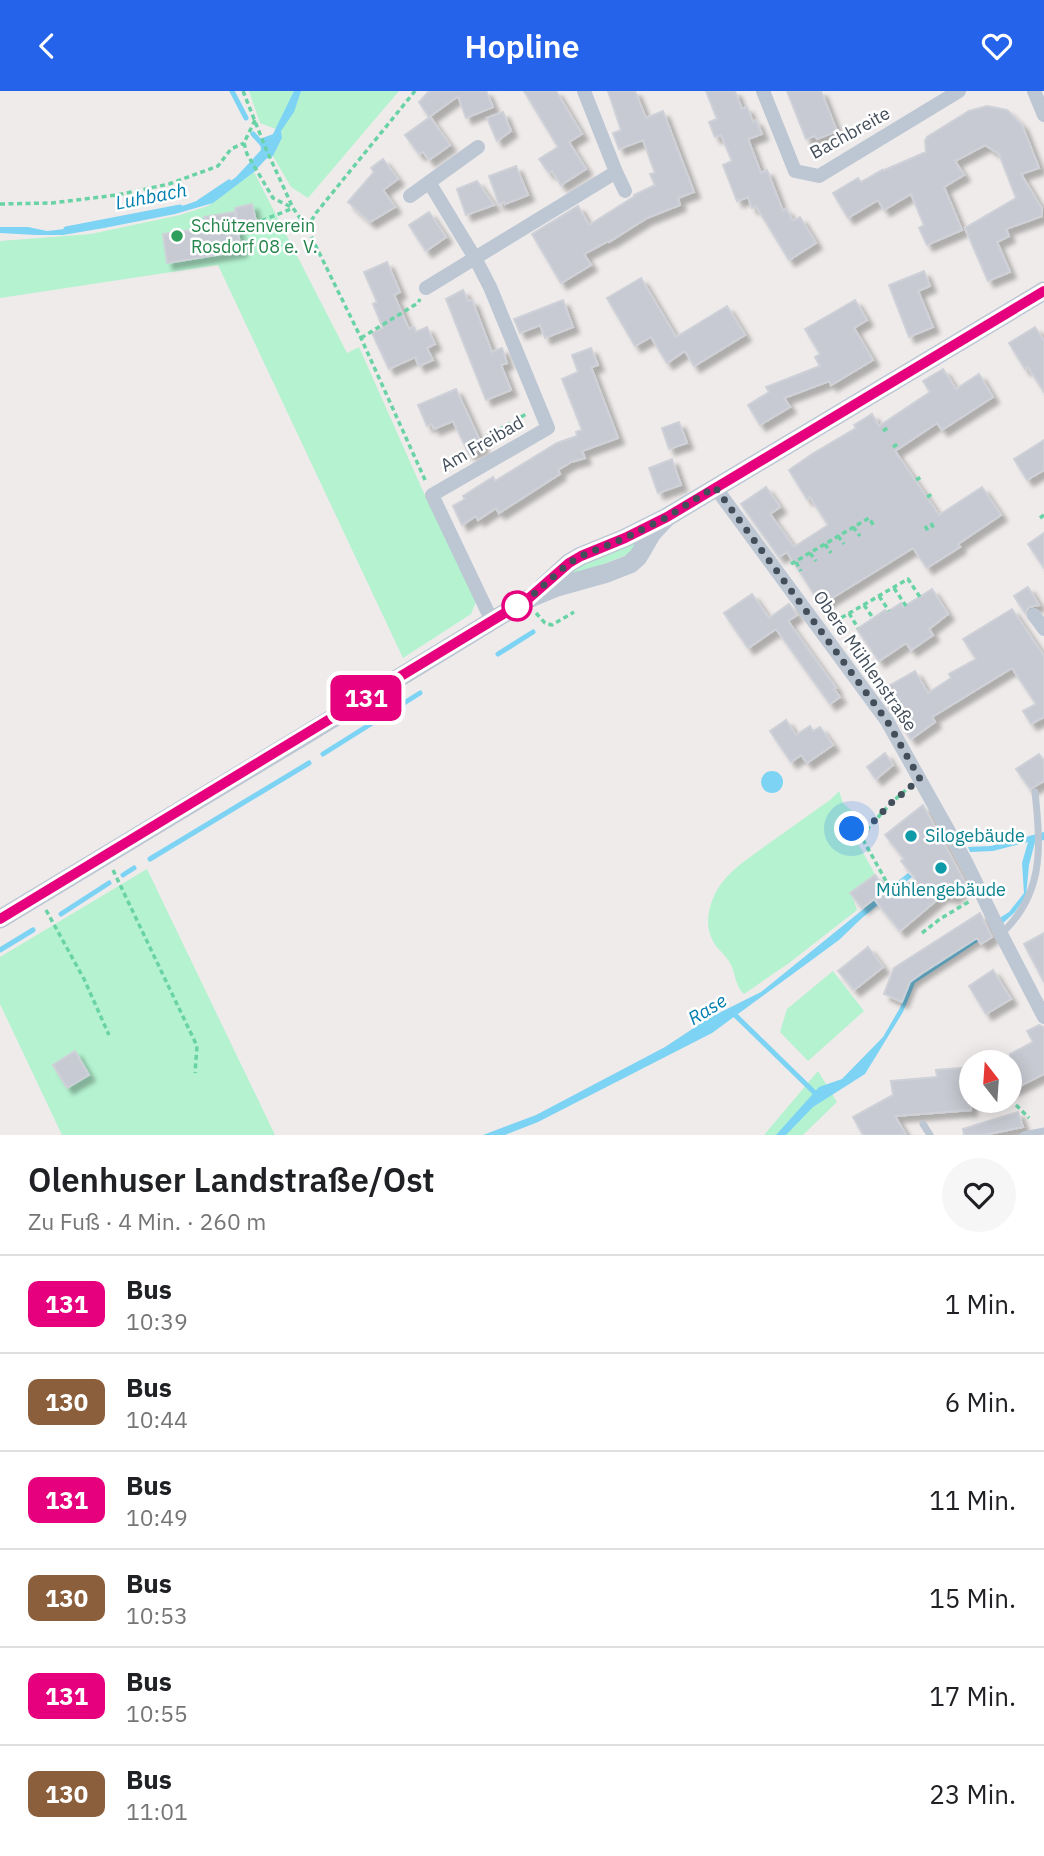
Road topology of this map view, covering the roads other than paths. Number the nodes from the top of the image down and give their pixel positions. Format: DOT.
graph roads {
  1 [pos="584,91"];
  2 [pos="762,91"];
  3 [pos="959,91"];
  4 [pos="1034,91"];
  5 [pos="1044,115"];
  6 [pos="478,147"];
  7 [pos="616,172"];
  8 [pos="429,182"];
  9 [pos="625,191"];
  10 [pos="411,196"];
  11 [pos="475,258"];
  12 [pos="426,288"];
  13 [pos="1044,291"];
  14 [pos="715,487"];
  15 [pos="1034,615"];
  16 [pos="492,621"];
  17 [pos="1044,629"];
  18 [pos="1035,792"];
  19 [pos="0,919"];
  20 [pos="998,928"];
  21 [pos="1044,1017"];
  22 [pos="923,1124"];
  23 [pos="1044,1131"];
  24 [pos="930,1135"];
  25 [pos="1024,1135"];
  1 -- 7 [label="street"];
  2 -- 3 [label="street, Bachbreite"];
  4 -- 5 [label="street"];
  6 -- 8 [label="street"];
  7 -- 9 [label="street"];
  7 -- 11 [label="street"];
  8 -- 10 [label="street"];
  8 -- 11 [label="street, Am Freibad"];
  11 -- 12 [label="street"];
  11 -- 16 [label="street, Am Freibad"];
  13 -- 14 [label="street"];
  14 -- 16 [label="street"];
  14 -- 20 [label="street, Obere Mühlenstraße"];
  15 -- 17 [label="street"];
  16 -- 19 [label="street"];
  18 -- 20 [label="lane"];
  20 -- 21 [label="street, Obere Mühlenstraße"];
  22 -- 24 [label="lane"];
  23 -- 25 [label="lane"];
}
